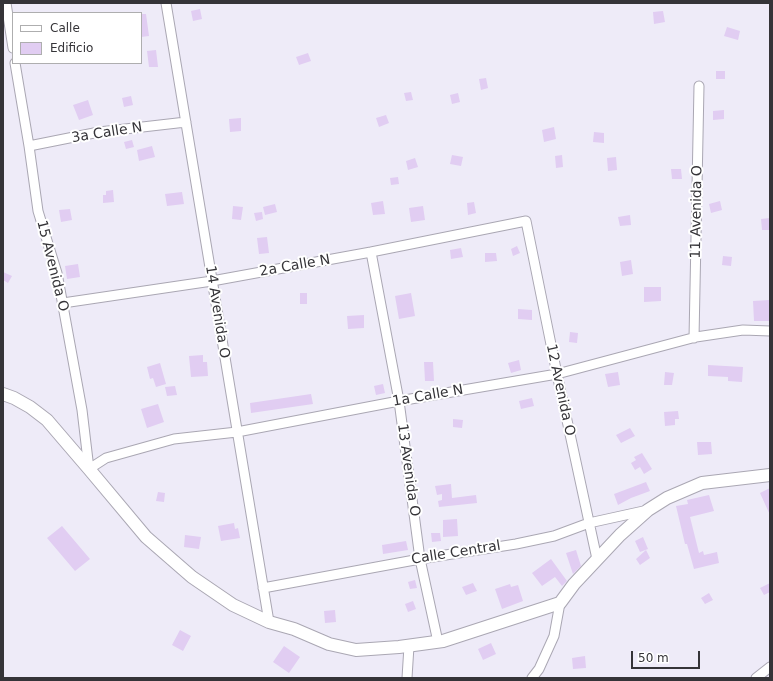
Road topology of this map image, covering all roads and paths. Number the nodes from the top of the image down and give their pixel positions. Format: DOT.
graph roads {
  1 [pos="6,3"];
  2 [pos="166,3"];
  3 [pos="12,42"];
  4 [pos="15,64"];
  5 [pos="699,86"];
  6 [pos="186,122"];
  7 [pos="29,146"];
  8 [pos="526,220"];
  9 [pos="371,252"];
  10 [pos="212,281"];
  11 [pos="63,303"];
  12 [pos="770,330"];
  13 [pos="694,338"];
  14 [pos="557,374"];
  15 [pos="3,394"];
  16 [pos="399,401"];
  17 [pos="237,432"];
  18 [pos="89,469"];
  19 [pos="770,475"];
  20 [pos="648,510"];
  21 [pos="589,523"];
  22 [pos="420,558"];
  23 [pos="597,559"];
  24 [pos="263,588"];
  25 [pos="560,603"];
  26 [pos="268,622"];
  27 [pos="438,642"];
  28 [pos="408,646"];
  29 [pos="770,666"];
  30 [pos="540,674"];
  31 [pos="407,678"];
  32 [pos="532,678"];
  33 [pos="756,678"];
  1 -- 3 [label="street"];
  2 -- 6 [label="street, 14 Avenida O"];
  4 -- 7 [label="street, 15 Avenida O"];
  5 -- 13 [label="street, 11 Avenida O"];
  6 -- 7 [label="street, 3a Calle N"];
  6 -- 10 [label="street, 14 Avenida O"];
  7 -- 11 [label="street, 15 Avenida O"];
  8 -- 9 [label="street, 2a Calle N"];
  8 -- 14 [label="street, 12 Avenida O"];
  9 -- 10 [label="street, 2a Calle N"];
  9 -- 16 [label="street, 13 Avenida O"];
  10 -- 11 [label="street, 2a Calle N"];
  10 -- 17 [label="street, 14 Avenida O"];
  11 -- 18 [label="street, 15 Avenida O"];
  12 -- 13 [label="street, 1a Calle N"];
  13 -- 14 [label="street, 1a Calle N"];
  14 -- 16 [label="street, 1a Calle N"];
  14 -- 21 [label="street, 12 Avenida O"];
  15 -- 18 [label="street"];
  16 -- 17 [label="street, 1a Calle N"];
  16 -- 22 [label="street, 13 Avenida O"];
  17 -- 18 [label="street, 1a Calle N"];
  17 -- 24 [label="street, 14 Avenida O"];
  18 -- 26 [label="street"];
  19 -- 20 [label="street"];
  20 -- 21 [label="street, Calle Central"];
  20 -- 23 [label="street"];
  21 -- 22 [label="street, Calle Central"];
  21 -- 23 [label="street, 12 Avenida O"];
  22 -- 24 [label="street, Calle Central"];
  22 -- 27 [label="street, 13 Avenida O"];
  23 -- 25 [label="street"];
  24 -- 26 [label="street, 14 Avenida O"];
  25 -- 27 [label="street"];
  25 -- 30 [label="street"];
  26 -- 28 [label="street"];
  27 -- 28 [label="street"];
  28 -- 31 [label="street"];
  29 -- 33 [label="street"];
  30 -- 32 [label="street"];
}
